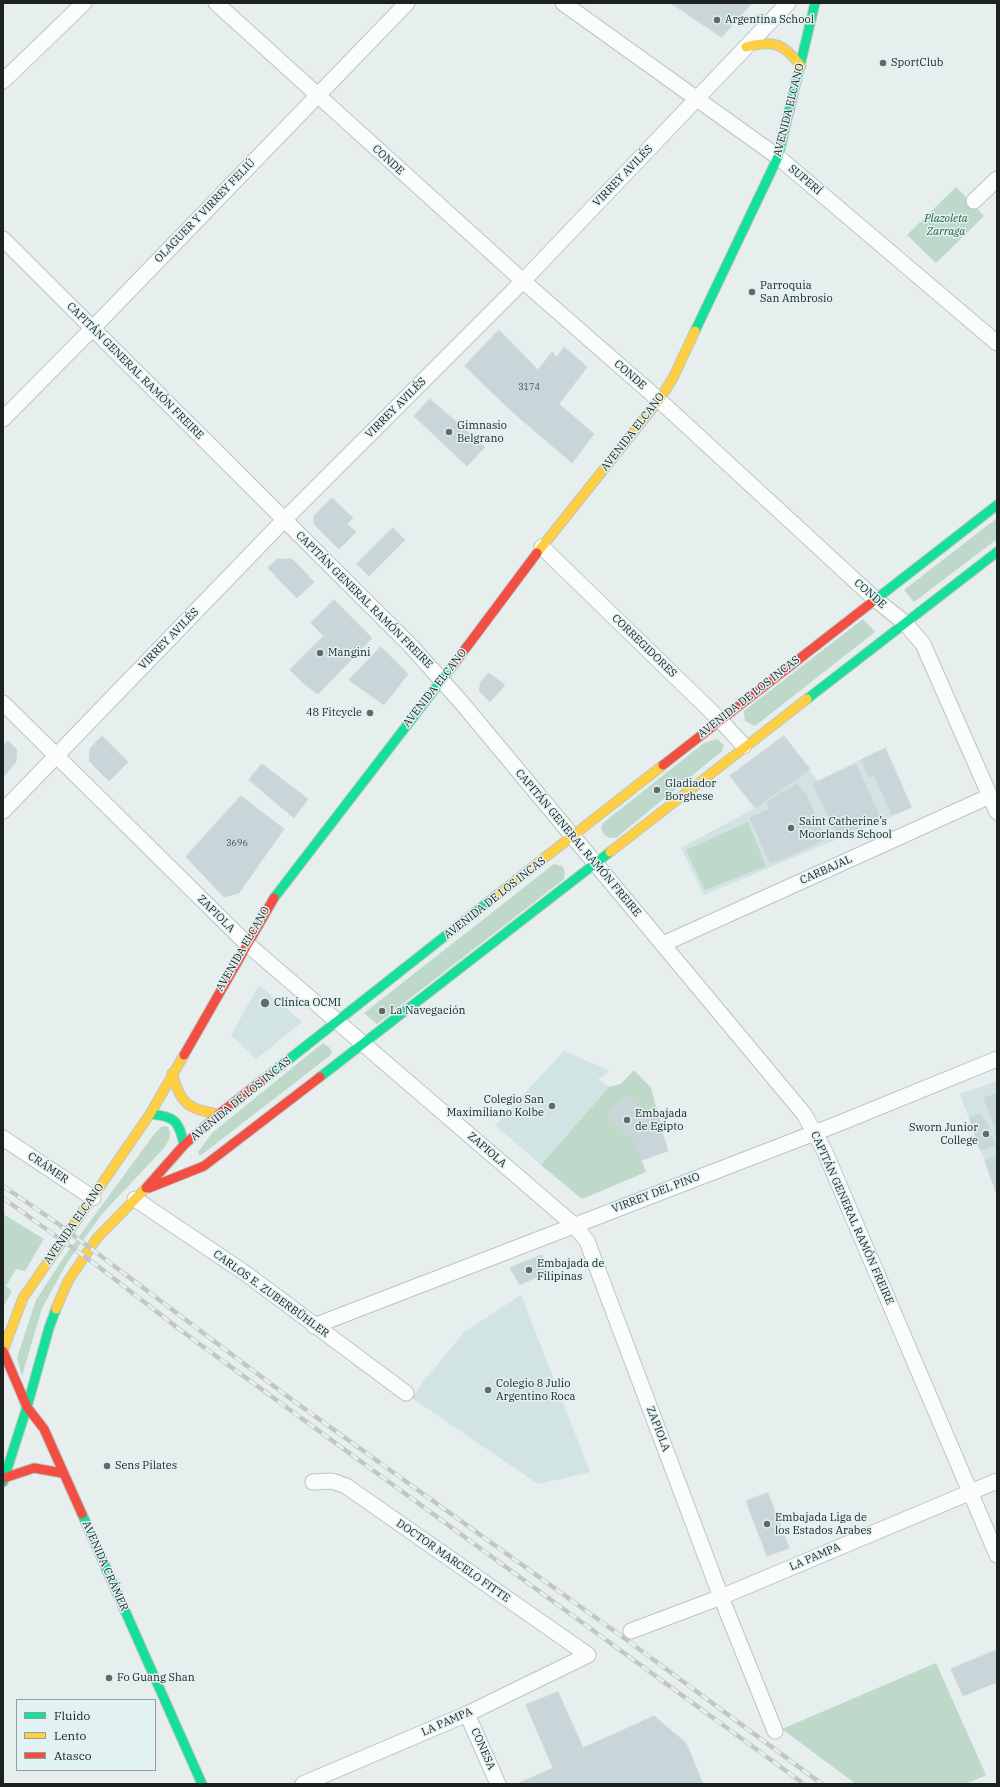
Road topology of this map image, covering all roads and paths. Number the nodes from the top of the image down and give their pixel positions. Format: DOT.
graph roads {
  1 [pos="84,3"];
  2 [pos="216,3"];
  3 [pos="407,3"];
  4 [pos="563,3"];
  5 [pos="788,3"];
  6 [pos="815,3"];
  7 [pos="746,47"];
  8 [pos="800,66"];
  9 [pos="3,81"];
  10 [pos="316,95"];
  11 [pos="698,98"];
  12 [pos="778,157"];
  13 [pos="997,179"];
  14 [pos="974,201"];
  15 [pos="3,239"];
  16 [pos="523,280"];
  17 [pos="92,329"];
  18 [pos="997,343"];
  19 [pos="659,400"];
  20 [pos="3,419"];
  21 [pos="997,505"];
  22 [pos="284,520"];
  23 [pos="542,547"];
  24 [pos="997,552"];
  25 [pos="875,599"];
  26 [pos="906,623"];
  27 [pos="442,680"];
  28 [pos="3,703"];
  29 [pos="720,720"];
  30 [pos="744,746"];
  31 [pos="56,756"];
  32 [pos="990,796"];
  33 [pos="3,811"];
  34 [pos="997,812"];
  35 [pos="573,836"];
  36 [pos="595,865"];
  37 [pos="246,943"];
  38 [pos="663,944"];
  39 [pos="337,1021"];
  40 [pos="364,1043"];
  41 [pos="997,1059"];
  42 [pos="172,1073"];
  43 [pos="150,1114"];
  44 [pos="218,1114"];
  45 [pos="815,1132"];
  46 [pos="3,1138"];
  47 [pos="184,1145"];
  48 [pos="139,1195"];
  49 [pos="93,1198"];
  50 [pos="574,1225"];
  51 [pos="314,1326"];
  52 [pos="3,1351"];
  53 [pos="406,1393"];
  54 [pos="27,1407"];
  55 [pos="62,1473"];
  56 [pos="4,1480"];
  57 [pos="997,1481"];
  58 [pos="313,1482"];
  59 [pos="969,1493"];
  60 [pos="997,1555"];
  61 [pos="721,1597"];
  62 [pos="632,1631"];
  63 [pos="588,1655"];
  64 [pos="467,1714"];
  65 [pos="775,1731"];
  66 [pos="202,1784"];
  67 [pos="303,1784"];
  68 [pos="498,1784"];
  1 -- 9 [label="street"];
  2 -- 10 [label="street, CONDE"];
  3 -- 10 [label="street, OLAGUER Y VIRREY FELIÚ"];
  4 -- 11 [label="street, SUPERÍ"];
  5 -- 7 [label="street, VIRREY AVILÉS"];
  6 -- 8 [label="main road, AVENIDA ELCANO"];
  7 -- 8 [label="main road"];
  7 -- 11 [label="street, VIRREY AVILÉS"];
  8 -- 12 [label="main road, AVENIDA ELCANO"];
  10 -- 16 [label="street, CONDE"];
  10 -- 17 [label="street, OLAGUER Y VIRREY FELIÚ"];
  11 -- 12 [label="street, SUPERÍ"];
  11 -- 16 [label="street, VIRREY AVILÉS"];
  12 -- 18 [label="street, SUPERÍ"];
  12 -- 19 [label="main road, AVENIDA ELCANO"];
  13 -- 14 [label="street"];
  15 -- 17 [label="street, CAPITÁN GENERAL RAMÓN FREIRE"];
  16 -- 19 [label="street, CONDE"];
  16 -- 22 [label="street, VIRREY AVILÉS"];
  17 -- 20 [label="street, OLAGUER Y VIRREY FELIÚ"];
  17 -- 22 [label="street, CAPITÁN GENERAL RAMÓN FREIRE"];
  19 -- 23 [label="main road, AVENIDA ELCANO"];
  19 -- 25 [label="street, CONDE"];
  21 -- 25 [label="main road, AVENIDA DE LOS INCAS"];
  22 -- 27 [label="street, CAPITÁN GENERAL RAMÓN FREIRE"];
  22 -- 31 [label="street, VIRREY AVILÉS"];
  23 -- 27 [label="main road, AVENIDA ELCANO"];
  23 -- 29 [label="street, CORREGIDORES"];
  24 -- 26 [label="main road"];
  25 -- 26 [label="street, CONDE"];
  25 -- 29 [label="main road, AVENIDA DE LOS INCAS"];
  26 -- 30 [label="main road"];
  26 -- 32 [label="street, CONDE"];
  27 -- 35 [label="street, CAPITÁN GENERAL RAMÓN FREIRE"];
  27 -- 37 [label="main road, AVENIDA ELCANO"];
  28 -- 31 [label="street, ZAPIOLA"];
  29 -- 30 [label="street, CORREGIDORES"];
  29 -- 35 [label="main road, AVENIDA DE LOS INCAS"];
  30 -- 36 [label="main road"];
  31 -- 33 [label="street, VIRREY AVILÉS"];
  31 -- 37 [label="street, ZAPIOLA"];
  32 -- 34 [label="street, CONDE"];
  32 -- 38 [label="street, CARBAJAL"];
  35 -- 36 [label="street, CAPITÁN GENERAL RAMÓN FREIRE"];
  35 -- 39 [label="main road, AVENIDA DE LOS INCAS"];
  36 -- 38 [label="street, CAPITÁN GENERAL RAMÓN FREIRE"];
  36 -- 40 [label="main road"];
  37 -- 39 [label="street, ZAPIOLA"];
  37 -- 42 [label="main road, AVENIDA ELCANO"];
  38 -- 45 [label="street, CAPITÁN GENERAL RAMÓN FREIRE"];
  39 -- 40 [label="street, ZAPIOLA"];
  39 -- 44 [label="main road, AVENIDA DE LOS INCAS"];
  40 -- 48 [label="main road"];
  40 -- 50 [label="street, ZAPIOLA"];
  41 -- 45 [label="street, VIRREY DEL PINO"];
  42 -- 43 [label="main road, AVENIDA ELCANO"];
  42 -- 44 [label="main road"];
  43 -- 47 [label="main road"];
  43 -- 49 [label="main road, AVENIDA ELCANO"];
  44 -- 47 [label="main road, AVENIDA DE LOS INCAS"];
  45 -- 50 [label="street, VIRREY DEL PINO"];
  45 -- 59 [label="street, CAPITÁN GENERAL RAMÓN FREIRE"];
  46 -- 49 [label="street, CRÁMER"];
  47 -- 48 [label="main road, AVENIDA DE LOS INCAS"];
  48 -- 51 [label="street, CARLOS E. ZUBERBÜHLER"];
  48 -- 54 [label="main road"];
  49 -- 52 [label="main road, AVENIDA ELCANO"];
  50 -- 51 [label="street, VIRREY DEL PINO"];
  50 -- 61 [label="street, ZAPIOLA"];
  51 -- 53 [label="street, CARLOS E. ZUBERBÜHLER"];
  52 -- 54 [label="main road, AVENIDA CRÁMER"];
  54 -- 55 [label="main road, AVENIDA CRÁMER"];
  54 -- 56 [label="main road"];
  55 -- 56 [label="main road"];
  55 -- 66 [label="main road, AVENIDA CRÁMER"];
  57 -- 59 [label="street, LA PAMPA"];
  58 -- 63 [label="street, DOCTOR MARCELO FITTE"];
  59 -- 60 [label="street, CAPITÁN GENERAL RAMÓN FREIRE"];
  59 -- 61 [label="street, LA PAMPA"];
  61 -- 62 [label="street, LA PAMPA"];
  61 -- 65 [label="street, ZAPIOLA"];
  63 -- 64 [label="street, LA PAMPA"];
  64 -- 67 [label="street, LA PAMPA"];
  64 -- 68 [label="street, CONESA"];
}
